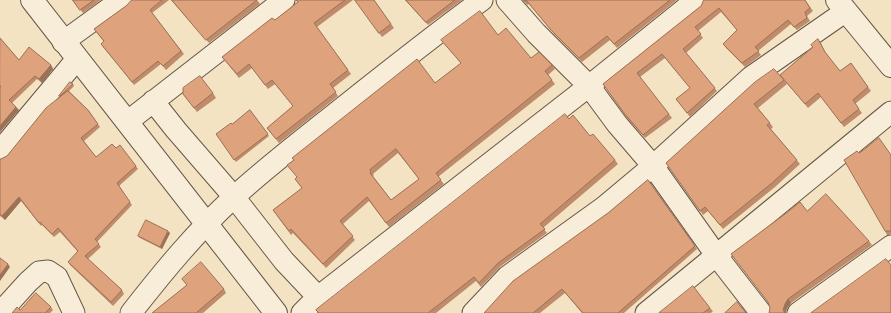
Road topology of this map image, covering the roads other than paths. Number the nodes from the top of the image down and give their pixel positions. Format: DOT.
graph roads {
  1 [pos="32,0"];
  2 [pos="121,0"];
  3 [pos="284,0"];
  4 [pos="482,0"];
  5 [pos="507,0"];
  6 [pos="696,0"];
  7 [pos="841,6"];
  8 [pos="63,42"];
  9 [pos="77,59"];
  10 [pos="891,66"];
  11 [pos="589,86"];
  12 [pos="153,101"];
  13 [pos="891,112"];
  14 [pos="127,122"];
  15 [pos="0,151"];
  16 [pos="653,166"];
  17 [pos="234,197"];
  18 [pos="207,224"];
  19 [pos="891,246"];
  20 [pos="716,255"];
  21 [pos="318,297"];
  22 [pos="0,313"];
  23 [pos="74,313"];
  24 [pos="131,313"];
  25 [pos="276,313"];
  26 [pos="302,313"];
  27 [pos="472,313"];
  28 [pos="646,313"];
  29 [pos="761,313"];
  30 [pos="798,313"];
  1 -- 8 [label="street"];
  2 -- 8 [label="street"];
  3 -- 12 [label="street"];
  4 -- 17 [label="street"];
  5 -- 11 [label="street"];
  6 -- 11 [label="street"];
  7 -- 10 [label="street"];
  7 -- 16 [label="street"];
  8 -- 9 [label="street"];
  9 -- 14 [label="street"];
  9 -- 15 [label="street"];
  11 -- 16 [label="street"];
  11 -- 21 [label="street"];
  12 -- 14 [label="street"];
  12 -- 17 [label="street"];
  13 -- 20 [label="street"];
  14 -- 18 [label="street"];
  16 -- 20 [label="street"];
  16 -- 27 [label="street"];
  17 -- 18 [label="street"];
  17 -- 21 [label="street"];
  18 -- 24 [label="street"];
  18 -- 25 [label="street"];
  19 -- 30 [label="street"];
  20 -- 28 [label="street"];
  20 -- 29 [label="street"];
  21 -- 26 [label="street"];
  22 -- 23 [label="street"];
}
